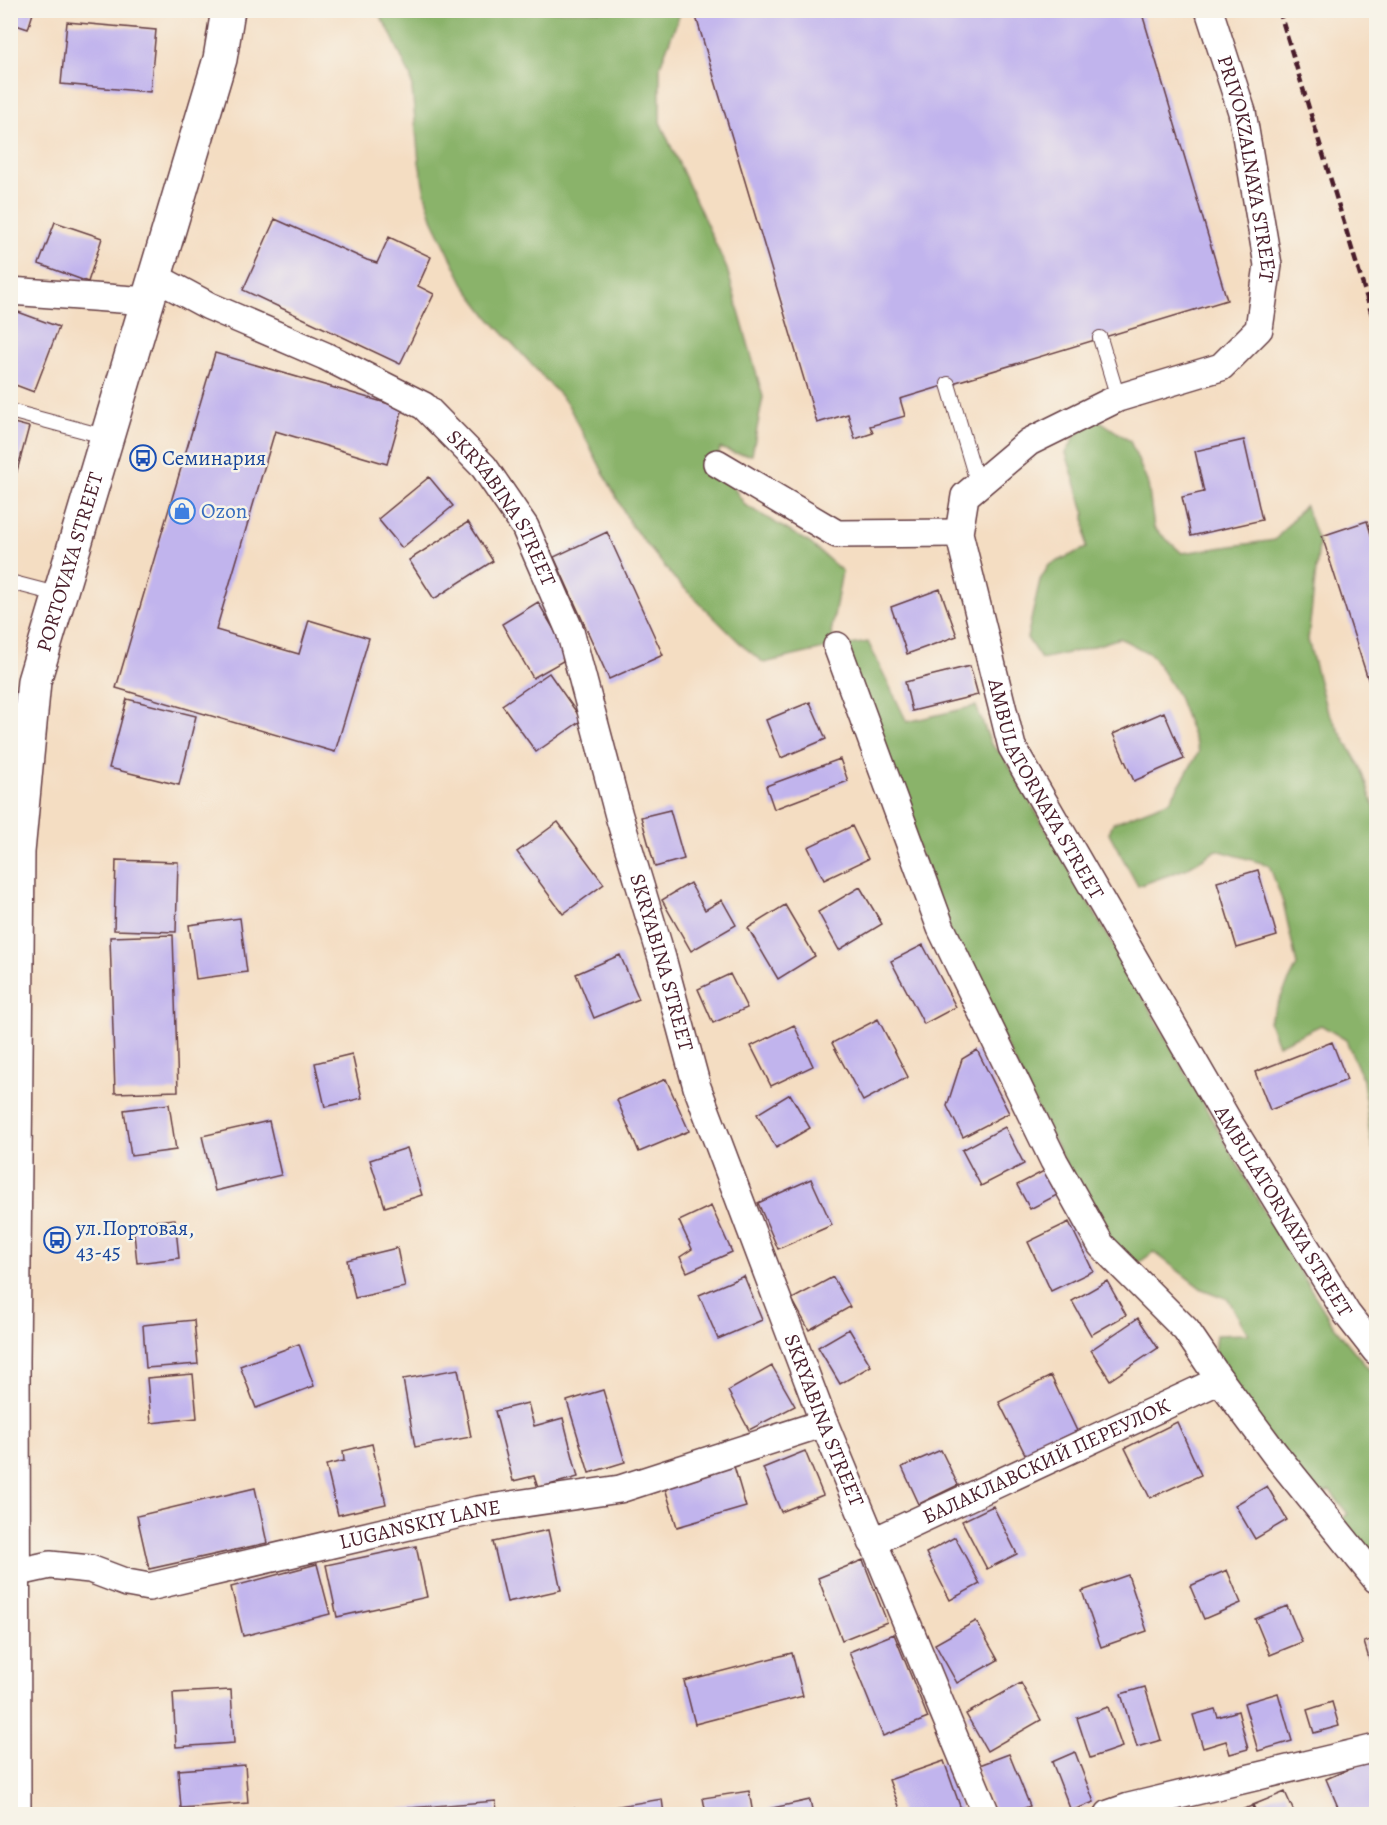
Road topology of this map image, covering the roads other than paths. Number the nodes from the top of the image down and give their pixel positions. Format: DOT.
graph roads {
  1 [pos="228,10"];
  2 [pos="1209,10"];
  3 [pos="152,289"];
  4 [pos="10,291"];
  5 [pos="1259,329"];
  6 [pos="1100,338"];
  7 [pos="948,384"];
  8 [pos="1118,398"];
  9 [pos="10,411"];
  10 [pos="107,437"];
  11 [pos="717,463"];
  12 [pos="978,485"];
  13 [pos="959,534"];
  14 [pos="10,582"];
  15 [pos="60,595"];
  16 [pos="837,646"];
  17 [pos="14,851"];
  18 [pos="1377,1351"];
  19 [pos="12,1362"];
  20 [pos="1220,1380"];
  21 [pos="824,1423"];
  22 [pos="872,1542"];
  23 [pos="14,1573"];
  24 [pos="1377,1579"];
  25 [pos="1377,1748"];
  26 [pos="1123,1812"];
  27 [pos="14,1815"];
  28 [pos="986,1815"];
  1 -- 3 [label="main road, PORTOVAYA STREET"];
  2 -- 5 [label="street, PRIVOKZALNAYA STREET"];
  3 -- 4 [label="street"];
  3 -- 10 [label="main road, PORTOVAYA STREET"];
  3 -- 21 [label="street, SKRYABINA STREET"];
  5 -- 8 [label="street, AMBULATORNAYA STREET"];
  6 -- 8 [label="lane"];
  7 -- 12 [label="lane"];
  8 -- 12 [label="street, AMBULATORNAYA STREET"];
  9 -- 10 [label="lane"];
  10 -- 15 [label="main road, PORTOVAYA STREET"];
  11 -- 13 [label="street"];
  12 -- 13 [label="street, AMBULATORNAYA STREET"];
  13 -- 18 [label="street, AMBULATORNAYA STREET"];
  14 -- 15 [label="lane"];
  15 -- 17 [label="main road, PORTOVAYA STREET"];
  16 -- 20 [label="street"];
  17 -- 19 [label="main road, PORTOVAYA STREET"];
  19 -- 23 [label="main road, PORTOVAYA STREET"];
  20 -- 22 [label="street, БАЛАКЛАВСКИЙ ПЕРЕУЛОК"];
  20 -- 24 [label="street"];
  21 -- 22 [label="street, SKRYABINA STREET"];
  21 -- 23 [label="street, LUGANSKIY LANE"];
  22 -- 28 [label="street, SKRYABINA STREET"];
  23 -- 27 [label="main road, PORTOVAYA STREET"];
  25 -- 26 [label="street"];
}
